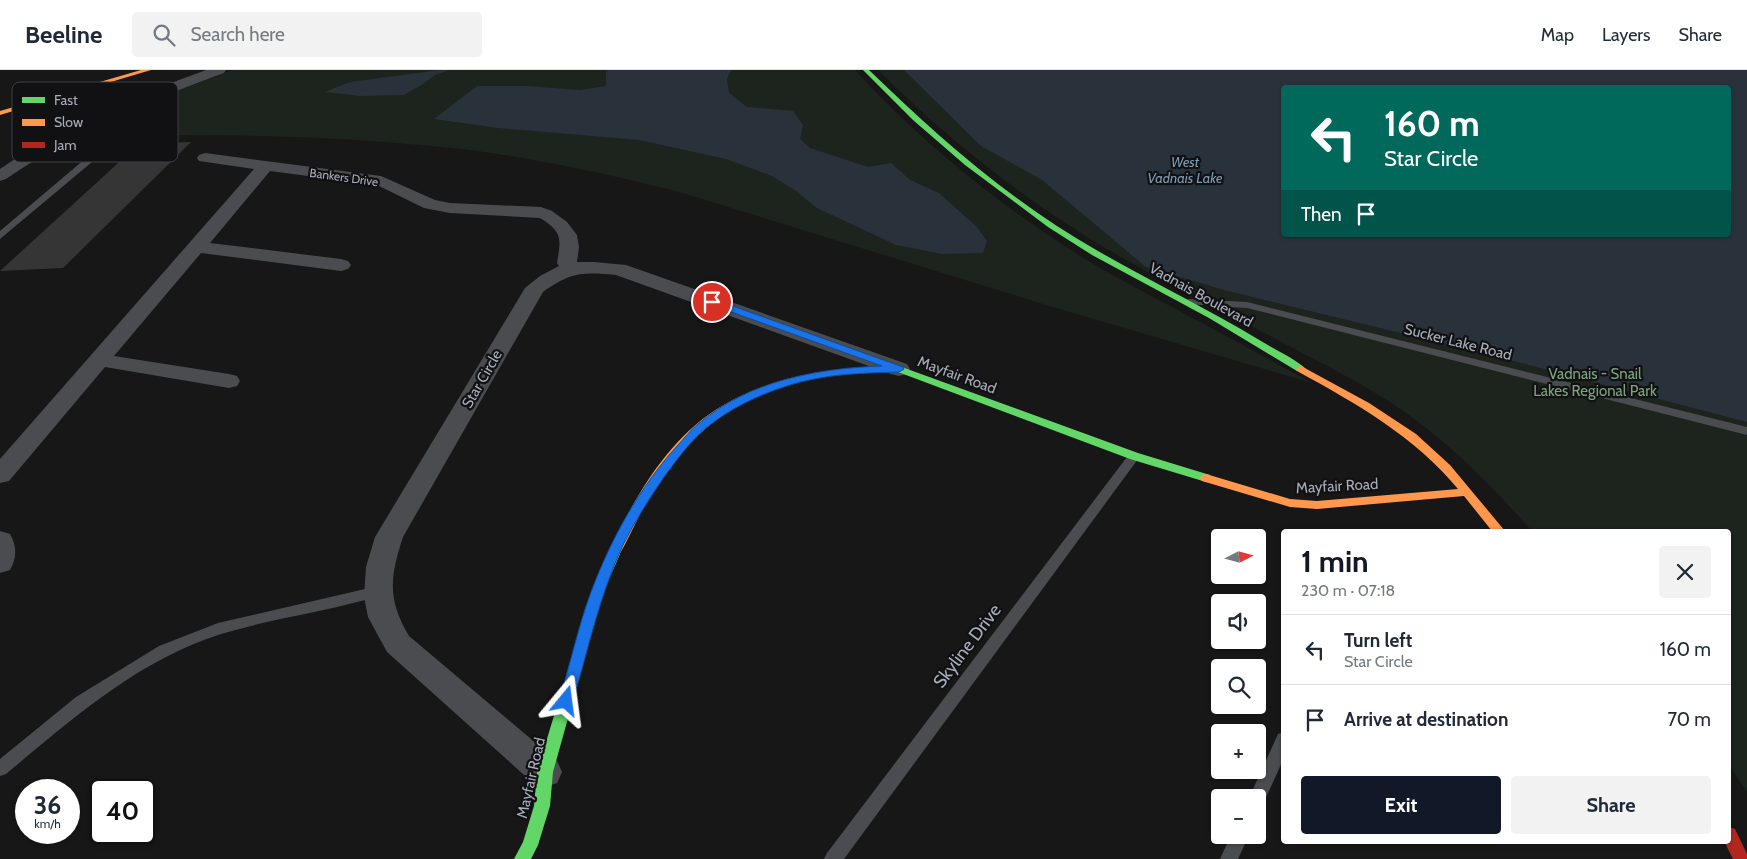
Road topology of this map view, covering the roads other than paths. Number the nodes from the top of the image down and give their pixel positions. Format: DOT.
graph roads {
  1 [pos="149,70"];
  2 [pos="219,70"];
  3 [pos="866,70"];
  4 [pos="105,82"];
  5 [pos="178,84"];
  6 [pos="12,109"];
  7 [pos="0,113"];
  8 [pos="205,158"];
  9 [pos="22,162"];
  10 [pos="87,162"];
  11 [pos="265,167"];
  12 [pos="0,176"];
  13 [pos="0,236"];
  14 [pos="197,247"];
  15 [pos="341,265"];
  16 [pos="570,268"];
  17 [pos="1188,302"];
  18 [pos="100,360"];
  19 [pos="899,369"];
  20 [pos="228,381"];
  21 [pos="1747,431"];
  22 [pos="1134,456"];
  23 [pos="0,475"];
  24 [pos="1464,492"];
  25 [pos="1497,529"];
  26 [pos="0,541"];
  27 [pos="0,563"];
  28 [pos="378,591"];
  29 [pos="1281,746"];
  30 [pos="0,769"];
  31 [pos="546,772"];
  32 [pos="1261,789"];
  33 [pos="1731,838"];
  34 [pos="1236,844"];
  35 [pos="522,859"];
  36 [pos="833,859"];
  37 [pos="1229,859"];
  38 [pos="1741,859"];
  1 -- 4 [label="main road"];
  2 -- 5 [label="street"];
  3 -- 17 [label="main road, Vadnais Boulevard"];
  6 -- 7 [label="main road"];
  8 -- 11 [label="street"];
  9 -- 12 [label="street"];
  10 -- 13 [label="lane"];
  11 -- 14 [label="street"];
  11 -- 16 [label="street, Bankers Drive"];
  14 -- 15 [label="street"];
  14 -- 18 [label="street"];
  16 -- 19 [label="street, Star Circle"];
  16 -- 28 [label="street, Star Circle"];
  17 -- 21 [label="lane, Sucker Lake Road"];
  17 -- 24 [label="main road, Vadnais Boulevard"];
  18 -- 20 [label="street"];
  18 -- 23 [label="street"];
  19 -- 22 [label="main road, Mayfair Road"];
  19 -- 31 [label="main road, Mayfair Road"];
  22 -- 24 [label="main road, Mayfair Road"];
  22 -- 36 [label="lane, Skyline Drive"];
  24 -- 25 [label="main road, Vadnais Boulevard"];
  26 -- 27 [label="street"];
  28 -- 30 [label="lane"];
  28 -- 31 [label="street, Star Circle"];
  29 -- 32 [label="lane"];
  31 -- 35 [label="main road, Mayfair Road"];
  33 -- 38 [label="main road"];
  34 -- 37 [label="lane"];
}
